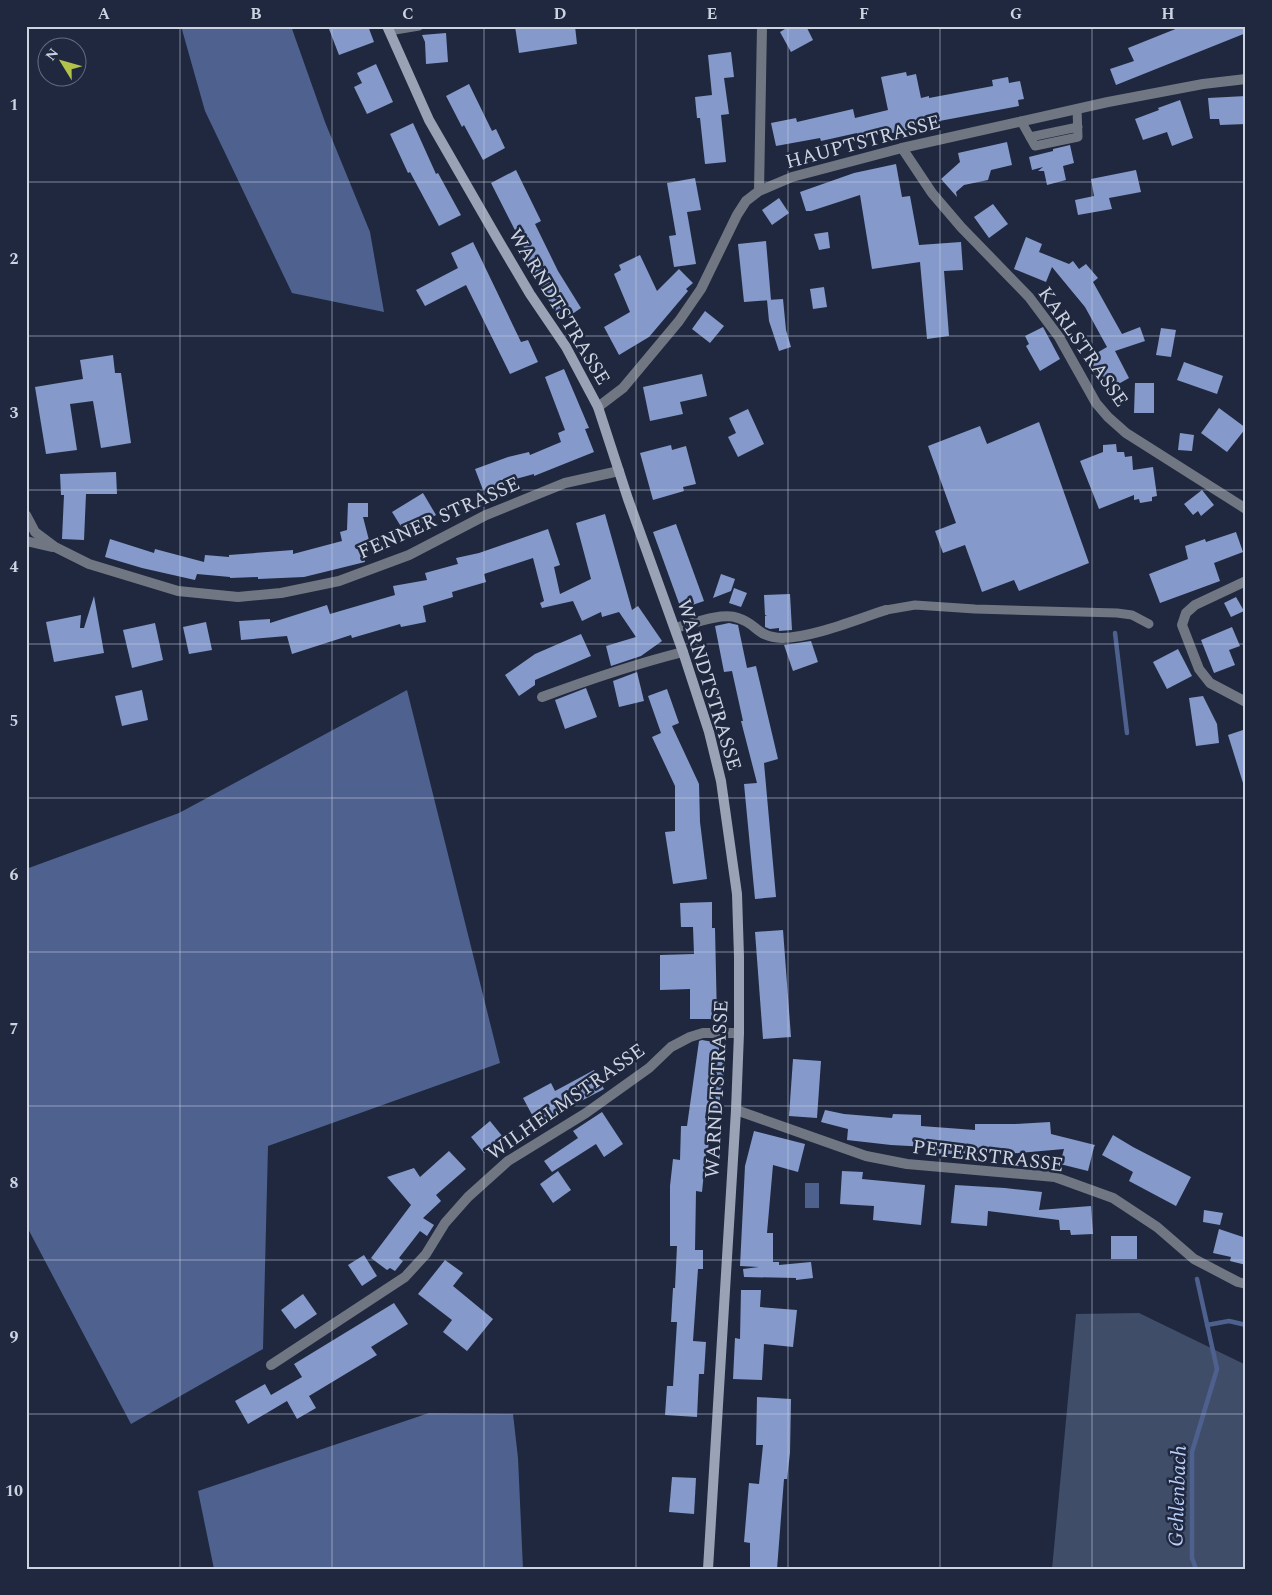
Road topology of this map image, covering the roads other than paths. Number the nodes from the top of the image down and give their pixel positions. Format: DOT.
graph roads {
  1 [pos="418,26"];
  2 [pos="762,26"];
  3 [pos="388,29"];
  4 [pos="1246,79"];
  5 [pos="1077,109"];
  6 [pos="1021,121"];
  7 [pos="902,148"];
  8 [pos="759,191"];
  9 [pos="598,407"];
  10 [pos="620,471"];
  11 [pos="1246,509"];
  12 [pos="26,515"];
  13 [pos="26,542"];
  14 [pos="55,547"];
  15 [pos="1246,581"];
  16 [pos="886,610"];
  17 [pos="1149,624"];
  18 [pos="675,628"];
  19 [pos="683,652"];
  20 [pos="542,697"];
  21 [pos="1246,702"];
  22 [pos="739,1033"];
  23 [pos="736,1110"];
  24 [pos="1246,1284"];
  25 [pos="271,1365"];
  26 [pos="708,1569"];
  1 -- 3 [label="lane"];
  2 -- 8 [label="street"];
  3 -- 9 [label="main road, WARNDTSTRASSE"];
  4 -- 5 [label="street, HAUPTSTRASSE"];
  5 -- 6 [label="street, HAUPTSTRASSE"];
  5 -- 6 [label="lane"];
  6 -- 7 [label="street, HAUPTSTRASSE"];
  7 -- 8 [label="street, HAUPTSTRASSE"];
  7 -- 11 [label="street, KARLSTRASSE"];
  8 -- 9 [label="street, HAUPTSTRASSE"];
  9 -- 10 [label="main road, WARNDTSTRASSE"];
  10 -- 14 [label="street, FENNER STRASSE"];
  10 -- 18 [label="main road, WARNDTSTRASSE"];
  12 -- 14 [label="street, FENNER STRASSE"];
  13 -- 14 [label="street"];
  15 -- 21 [label="street"];
  16 -- 17 [label="lane"];
  16 -- 18 [label="street"];
  18 -- 19 [label="main road, WARNDTSTRASSE"];
  19 -- 20 [label="street"];
  19 -- 22 [label="main road, WARNDTSTRASSE"];
  22 -- 23 [label="main road, WARNDTSTRASSE"];
  22 -- 25 [label="street, WILHELMSTRASSE"];
  23 -- 24 [label="street, PETERSTRASSE"];
  23 -- 26 [label="main road, WARNDTSTRASSE"];
}
